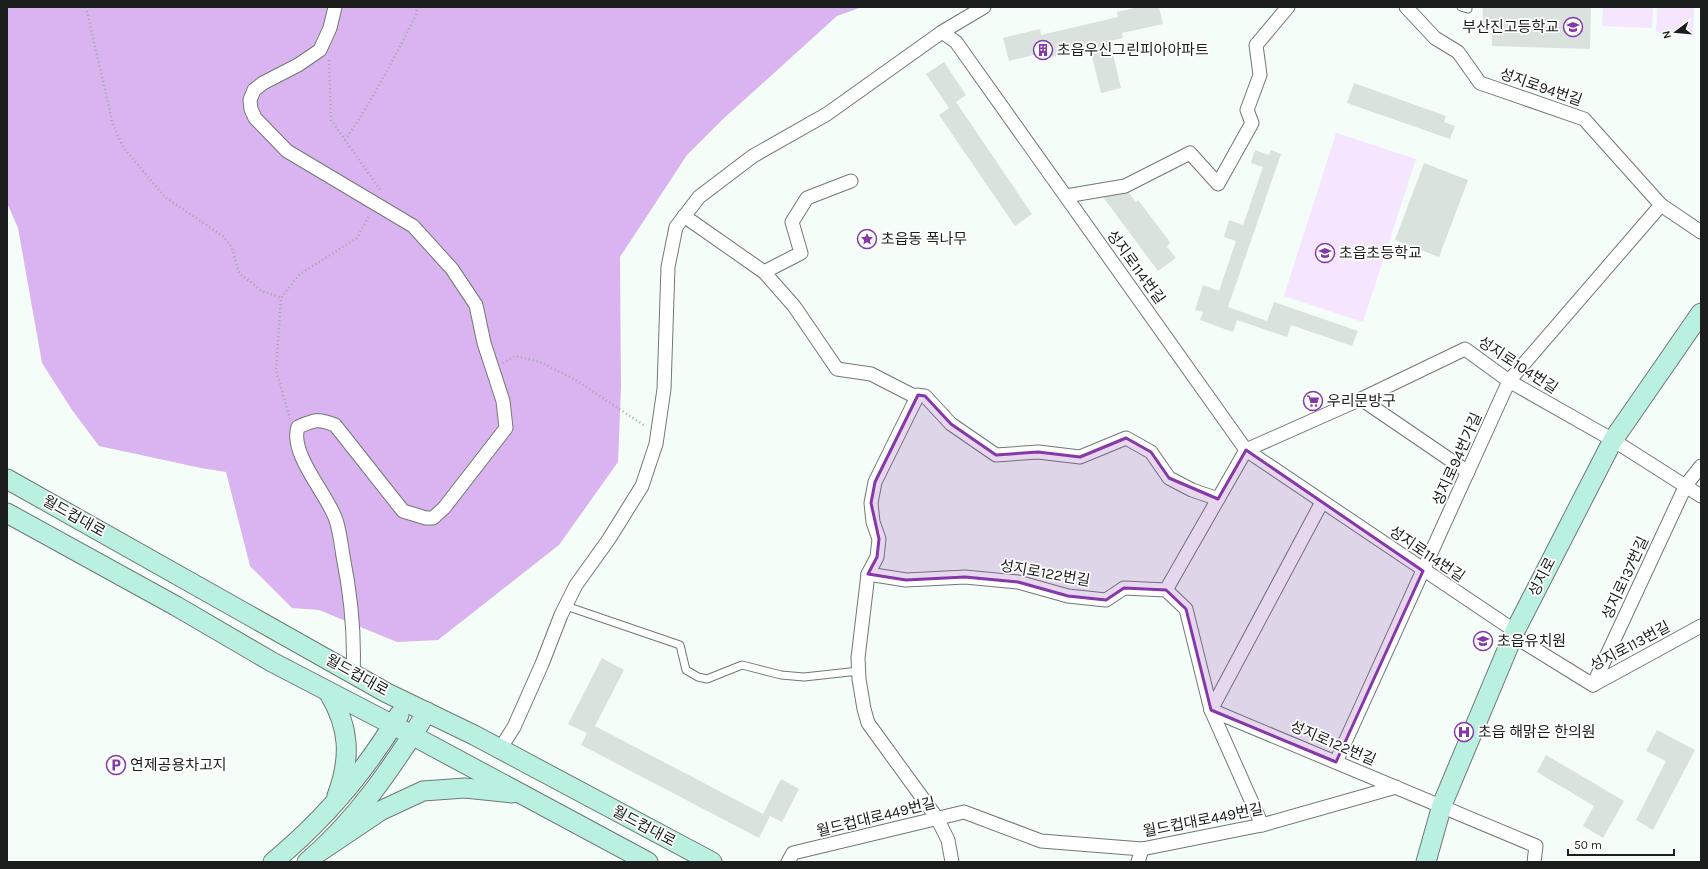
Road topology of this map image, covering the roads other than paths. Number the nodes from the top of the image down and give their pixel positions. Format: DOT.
graph roads {
  1 [pos="335,7"];
  2 [pos="984,7"];
  3 [pos="1288,7"];
  4 [pos="1406,7"];
  5 [pos="942,32"];
  6 [pos="851,181"];
  7 [pos="1066,196"];
  8 [pos="1661,205"];
  9 [pos="684,216"];
  10 [pos="1701,232"];
  11 [pos="764,272"];
  12 [pos="1701,313"];
  13 [pos="1509,382"];
  14 [pos="918,395"];
  15 [pos="1361,399"];
  16 [pos="1613,440"];
  17 [pos="1246,450"];
  18 [pos="1701,466"];
  19 [pos="1468,472"];
  20 [pos="7,479"];
  21 [pos="1686,485"];
  22 [pos="1701,496"];
  23 [pos="1218,499"];
  24 [pos="1322,502"];
  25 [pos="7,513"];
  26 [pos="1424,571"];
  27 [pos="868,574"];
  28 [pos="1166,590"];
  29 [pos="566,606"];
  30 [pos="1701,626"];
  31 [pos="1513,633"];
  32 [pos="858,671"];
  33 [pos="353,674"];
  34 [pos="1593,685"];
  35 [pos="329,693"];
  36 [pos="407,702"];
  37 [pos="1211,710"];
  38 [pos="427,712"];
  39 [pos="393,725"];
  40 [pos="412,736"];
  41 [pos="500,749"];
  42 [pos="1336,762"];
  43 [pos="1396,787"];
  44 [pos="522,794"];
  45 [pos="1442,805"];
  46 [pos="333,806"];
  47 [pos="937,818"];
  48 [pos="1262,825"];
  49 [pos="1142,849"];
  50 [pos="313,857"];
  51 [pos="273,862"];
  52 [pos="648,862"];
  53 [pos="712,862"];
  54 [pos="788,862"];
  55 [pos="952,862"];
  56 [pos="1138,862"];
  57 [pos="1426,862"];
  58 [pos="1534,862"];
  1 -- 33 [label="street"];
  2 -- 5 [label="street"];
  3 -- 7 [label="street"];
  4 -- 8 [label="street, 성지로94번길"];
  5 -- 7 [label="street, 성지로114번길"];
  5 -- 9 [label="street"];
  6 -- 11 [label="street"];
  7 -- 17 [label="street, 성지로114번길"];
  8 -- 10 [label="street, 성지로94번길"];
  8 -- 13 [label="street, 성지로94번가길"];
  9 -- 11 [label="street"];
  9 -- 29 [label="street"];
  11 -- 14 [label="street"];
  12 -- 16 [label="main road, 성지로"];
  13 -- 15 [label="street, 성지로104번길"];
  13 -- 16 [label="street, 성지로104번길"];
  13 -- 19 [label="street, 성지로94번가길"];
  14 -- 23 [label="street"];
  14 -- 27 [label="street"];
  15 -- 17 [label="street, 성지로104번길"];
  15 -- 19 [label="street"];
  16 -- 21 [label="street, 성지로104번길"];
  16 -- 31 [label="main road, 성지로"];
  17 -- 23 [label="street"];
  17 -- 24 [label="street, 성지로114번길"];
  18 -- 21 [label="street, 성지로137번길"];
  19 -- 26 [label="street, 성지로94번가길"];
  20 -- 33 [label="main road, 월드컵대로"];
  21 -- 22 [label="street"];
  21 -- 34 [label="street, 성지로137번길"];
  23 -- 28 [label="street"];
  24 -- 26 [label="street, 성지로114번길"];
  24 -- 37 [label="street"];
  25 -- 35 [label="main road, 월드컵대로"];
  26 -- 31 [label="street, 성지로114번길"];
  26 -- 42 [label="street, 성지로94번가길"];
  27 -- 28 [label="street, 성지로122번길"];
  27 -- 32 [label="street"];
  28 -- 37 [label="street"];
  29 -- 32 [label="lane"];
  29 -- 41 [label="street"];
  30 -- 34 [label="street, 성지로113번길"];
  31 -- 34 [label="street, 성지로113번길"];
  31 -- 45 [label="main road, 성지로"];
  32 -- 47 [label="street"];
  33 -- 36 [label="main road, 월드컵대로"];
  35 -- 39 [label="main road, 월드컵대로"];
  35 -- 46 [label="main road"];
  36 -- 38 [label="main road, 월드컵대로"];
  36 -- 39 [label="main road"];
  37 -- 42 [label="street, 성지로122번길"];
  37 -- 48 [label="street"];
  38 -- 40 [label="main road"];
  38 -- 41 [label="main road, 월드컵대로"];
  39 -- 40 [label="main road, 월드컵대로"];
  39 -- 46 [label="main road"];
  40 -- 44 [label="main road, 월드컵대로"];
  40 -- 50 [label="main road"];
  41 -- 53 [label="main road, 월드컵대로"];
  42 -- 43 [label="street, 성지로122번길"];
  43 -- 45 [label="street, 성지로122번길"];
  43 -- 48 [label="street, 월드컵대로449번길"];
  44 -- 50 [label="main road"];
  44 -- 52 [label="main road, 월드컵대로"];
  45 -- 57 [label="main road, 성지로"];
  45 -- 58 [label="street, 성지로122번길"];
  46 -- 51 [label="main road"];
  47 -- 49 [label="street, 월드컵대로449번길"];
  47 -- 54 [label="street, 월드컵대로449번길"];
  47 -- 55 [label="street"];
  48 -- 49 [label="street, 월드컵대로449번길"];
  49 -- 56 [label="street"];
}
